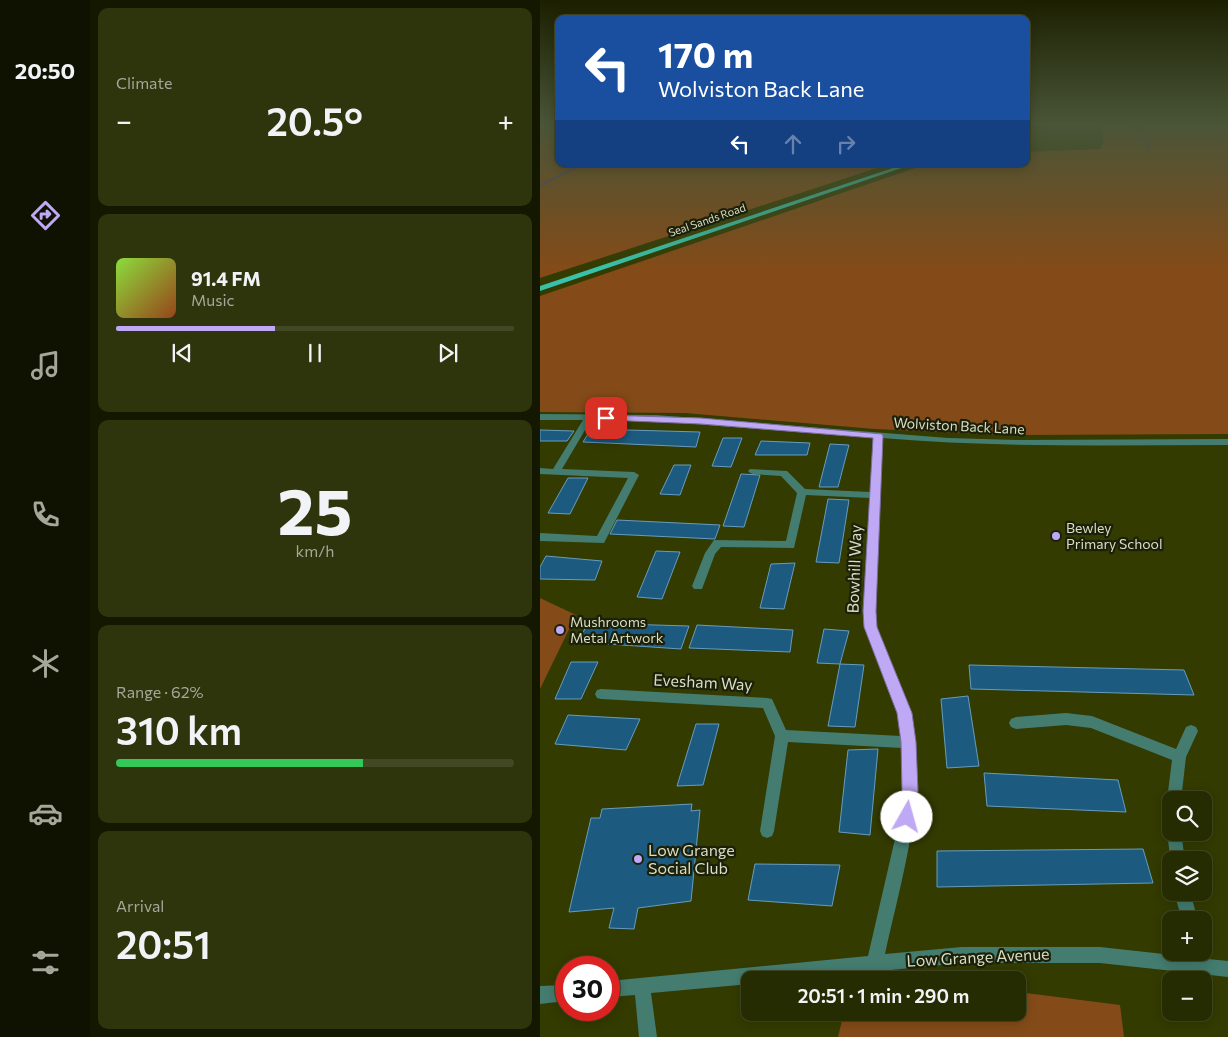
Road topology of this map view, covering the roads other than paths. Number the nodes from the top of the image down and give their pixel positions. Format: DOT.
graph roads {
  1 [pos="885,172"];
  2 [pos="540,289"];
  3 [pos="589,417"];
  4 [pos="540,418"];
  5 [pos="878,436"];
  6 [pos="1228,442"];
  7 [pos="540,471"];
  8 [pos="556,471"];
  9 [pos="753,471"];
  10 [pos="802,492"];
  11 [pos="875,495"];
  12 [pos="542,532"];
  13 [pos="698,586"];
  14 [pos="602,694"];
  15 [pos="1016,723"];
  16 [pos="1191,731"];
  17 [pos="782,736"];
  18 [pos="908,742"];
  19 [pos="1179,757"];
  20 [pos="1175,791"];
  21 [pos="767,831"];
  22 [pos="1162,957"];
  23 [pos="1206,961"];
  24 [pos="875,963"];
  25 [pos="1228,969"];
  26 [pos="642,986"];
  27 [pos="620,988"];
  28 [pos="555,994"];
  29 [pos="540,995"];
  30 [pos="648,1037"];
  1 -- 2 [label="main road, Seal Sands Road"];
  3 -- 4 [label="street, Wolviston Back Lane"];
  3 -- 5 [label="street, Wolviston Back Lane"];
  3 -- 8 [label="street"];
  5 -- 6 [label="street, Wolviston Back Lane"];
  5 -- 11 [label="street, Bowhill Way"];
  7 -- 8 [label="street"];
  8 -- 12 [label="street"];
  9 -- 10 [label="street"];
  10 -- 11 [label="street"];
  10 -- 13 [label="street"];
  11 -- 18 [label="street, Bowhill Way"];
  14 -- 17 [label="street, Evesham Way"];
  15 -- 19 [label="street"];
  16 -- 19 [label="street"];
  17 -- 18 [label="street"];
  17 -- 21 [label="street"];
  18 -- 24 [label="street, Bowhill Way"];
  19 -- 20 [label="street"];
  22 -- 24 [label="street, Low Grange Avenue"];
  23 -- 25 [label="street, Low Grange Avenue"];
  24 -- 26 [label="street, Low Grange Avenue"];
  26 -- 27 [label="street, Low Grange Avenue"];
  26 -- 30 [label="street"];
  28 -- 29 [label="street"];
}
